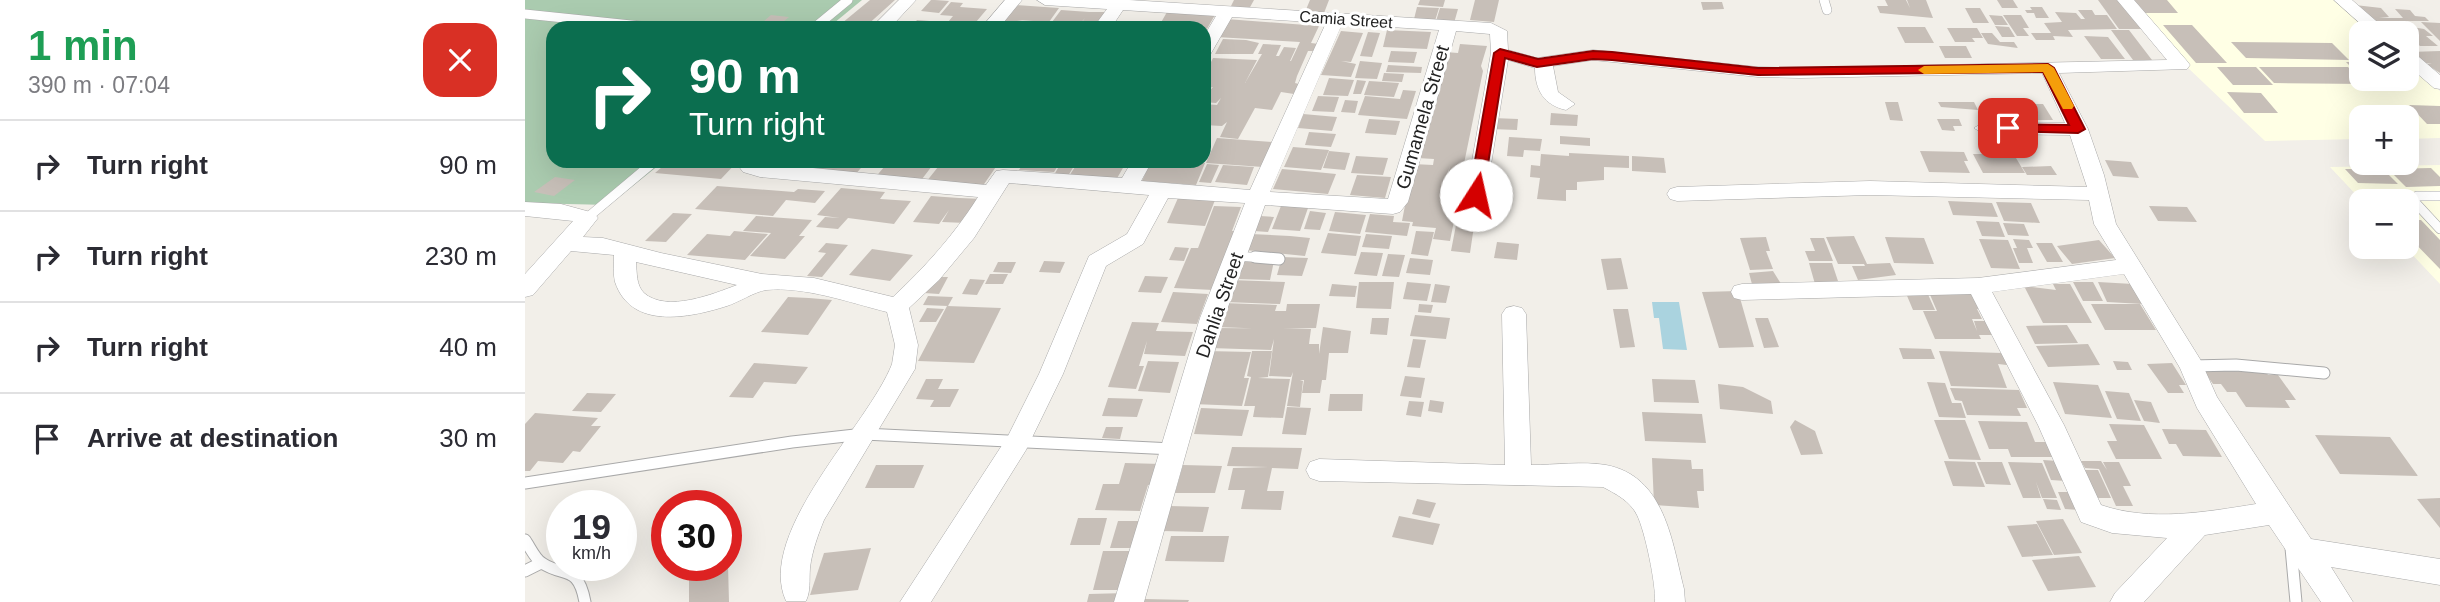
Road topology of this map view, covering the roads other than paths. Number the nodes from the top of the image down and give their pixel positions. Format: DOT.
graph roads {
  1 [pos="848,0"];
  2 [pos="908,0"];
  3 [pos="1014,0"];
  4 [pos="1045,0"];
  5 [pos="1824,0"];
  6 [pos="2125,0"];
  7 [pos="2342,0"];
  8 [pos="1120,2"];
  9 [pos="1827,10"];
  10 [pos="1227,11"];
  11 [pos="525,14"];
  12 [pos="1336,19"];
  13 [pos="592,21"];
  14 [pos="822,21"];
  15 [pos="887,21"];
  16 [pos="996,21"];
  17 [pos="1107,21"];
  18 [pos="2367,21"];
  19 [pos="1449,26"];
  20 [pos="1211,39"];
  21 [pos="1500,53"];
  22 [pos="1544,63"];
  23 [pos="2419,66"];
  24 [pos="2048,68"];
  25 [pos="2440,84"];
  26 [pos="1566,104"];
  27 [pos="1985,128"];
  28 [pos="2078,129"];
  29 [pos="647,168"];
  30 [pos="750,168"];
  31 [pos="873,168"];
  32 [pos="1138,168"];
  33 [pos="1003,176"];
  34 [pos="862,180"];
  35 [pos="1128,185"];
  36 [pos="1162,191"];
  37 [pos="1677,194"];
  38 [pos="2097,194"];
  39 [pos="1476,195"];
  40 [pos="1258,196"];
  41 [pos="2440,196"];
  42 [pos="525,209"];
  43 [pos="587,218"];
  44 [pos="2440,229"];
  45 [pos="566,243"];
  46 [pos="625,253"];
  47 [pos="1235,256"];
  48 [pos="1279,259"];
  49 [pos="2132,265"];
  50 [pos="762,282"];
  51 [pos="1978,286"];
  52 [pos="525,289"];
  53 [pos="1742,292"];
  54 [pos="897,306"];
  55 [pos="1514,314"];
  56 [pos="2191,366"];
  57 [pos="2324,373"];
  58 [pos="865,434"];
  59 [pos="1017,443"];
  60 [pos="1174,449"];
  61 [pos="1319,470"];
  62 [pos="1518,476"];
  63 [pos="525,483"];
  64 [pos="2282,520"];
  65 [pos="2196,526"];
  66 [pos="525,540"];
  67 [pos="2305,551"];
  68 [pos="541,563"];
  69 [pos="525,571"];
  70 [pos="2440,572"];
  71 [pos="796,592"];
  72 [pos="585,602"];
  73 [pos="915,602"];
  74 [pos="1129,602"];
  75 [pos="1670,602"];
  76 [pos="2125,602"];
  77 [pos="2296,602"];
  78 [pos="2338,602"];
  1 -- 14 [label="lane"];
  2 -- 15 [label="street"];
  3 -- 16 [label="street"];
  4 -- 8 [label="street, Camia Street"];
  5 -- 9 [label="lane"];
  6 -- 24 [label="street"];
  7 -- 18 [label="street"];
  8 -- 10 [label="street, Camia Street"];
  8 -- 17 [label="street"];
  10 -- 12 [label="street, Camia Street"];
  10 -- 20 [label="street"];
  11 -- 13 [label="lane"];
  12 -- 19 [label="street, Camia Street"];
  12 -- 40 [label="street, Dahlia Street"];
  19 -- 21 [label="street, Camia Street"];
  19 -- 40 [label="street, Gumamela Street"];
  21 -- 22 [label="street"];
  21 -- 39 [label="street"];
  22 -- 24 [label="street"];
  22 -- 26 [label="street"];
  23 -- 25 [label="street"];
  24 -- 28 [label="street"];
  27 -- 28 [label="street"];
  28 -- 38 [label="street"];
  29 -- 43 [label="lane"];
  30 -- 34 [label="street"];
  31 -- 34 [label="street"];
  32 -- 35 [label="street"];
  33 -- 34 [label="street"];
  33 -- 35 [label="street"];
  33 -- 54 [label="street"];
  35 -- 36 [label="street"];
  36 -- 40 [label="street"];
  36 -- 59 [label="street"];
  37 -- 38 [label="street"];
  38 -- 49 [label="street"];
  40 -- 47 [label="street, Dahlia Street"];
  41 -- 44 [label="lane"];
  42 -- 43 [label="street"];
  43 -- 45 [label="street"];
  45 -- 46 [label="street"];
  45 -- 52 [label="street"];
  46 -- 50 [label="street"];
  46 -- 50 [label="street"];
  47 -- 48 [label="lane"];
  47 -- 60 [label="street, Dahlia Street"];
  49 -- 51 [label="street"];
  49 -- 56 [label="street"];
  50 -- 54 [label="street"];
  51 -- 53 [label="street"];
  51 -- 65 [label="street"];
  54 -- 58 [label="street"];
  55 -- 62 [label="street"];
  56 -- 57 [label="lane"];
  56 -- 64 [label="street"];
  58 -- 59 [label="lane"];
  58 -- 63 [label="lane"];
  58 -- 71 [label="street"];
  59 -- 60 [label="lane"];
  59 -- 73 [label="street"];
  60 -- 74 [label="street, Dahlia Street"];
  61 -- 62 [label="street"];
  62 -- 75 [label="street"];
  64 -- 65 [label="street"];
  64 -- 67 [label="street"];
  64 -- 77 [label="lane"];
  65 -- 76 [label="street"];
  66 -- 68 [label="lane"];
  67 -- 70 [label="street"];
  67 -- 78 [label="street"];
  68 -- 69 [label="lane"];
  68 -- 72 [label="lane"];
}
